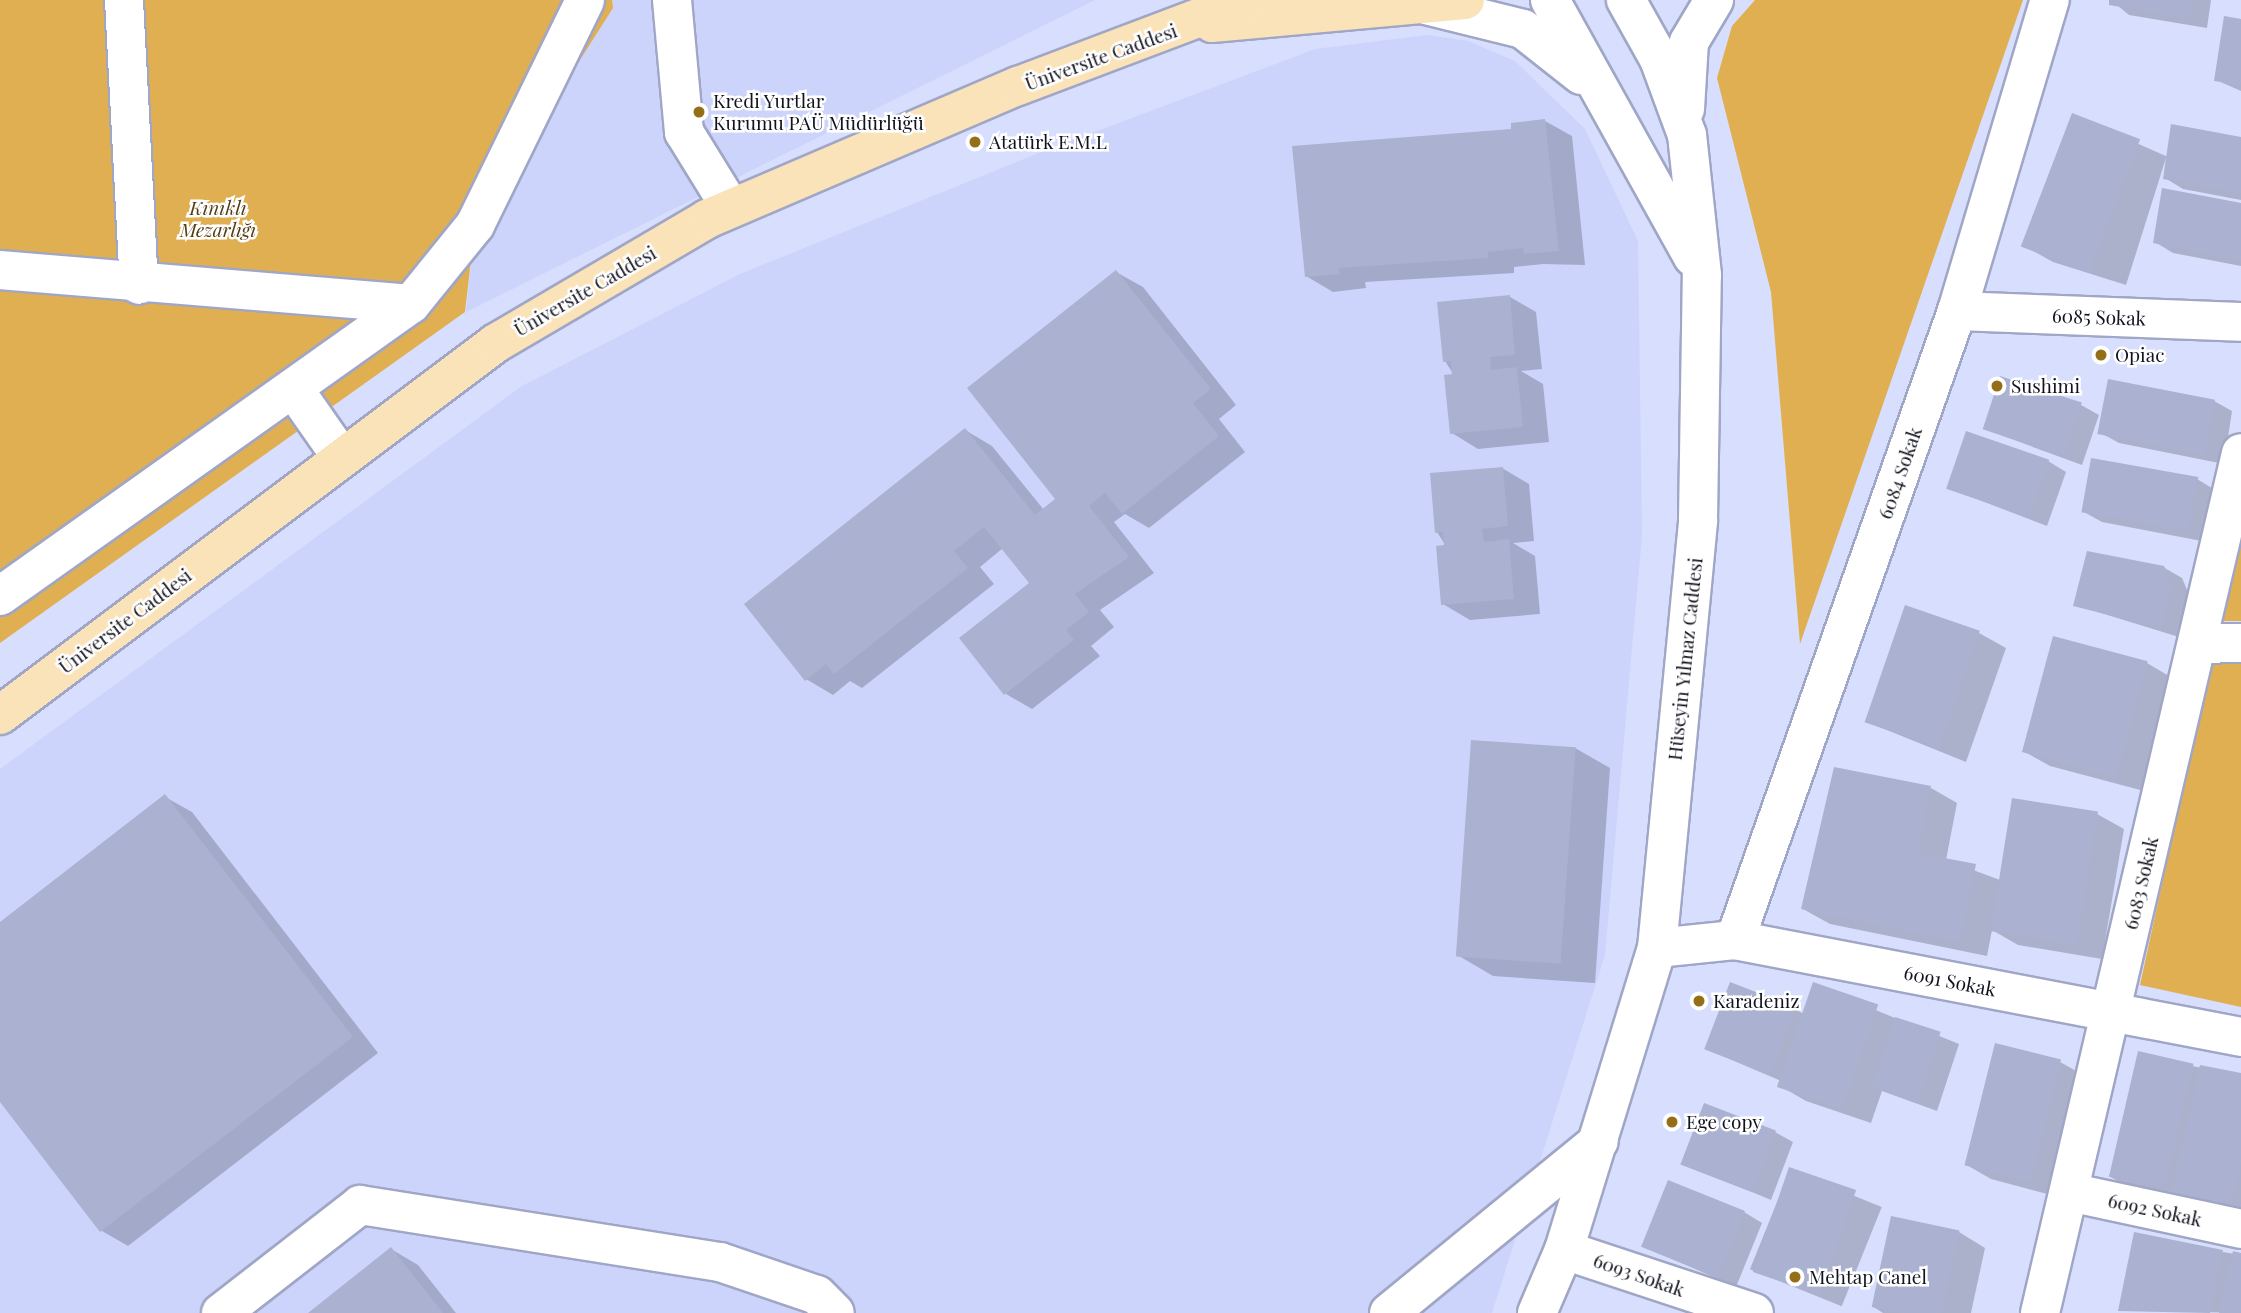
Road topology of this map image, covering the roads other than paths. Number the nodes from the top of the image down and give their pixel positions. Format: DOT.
graph roads {
  1 [pos="124,0"];
  2 [pos="585,0"];
  3 [pos="672,0"];
  4 [pos="1246,0"];
  5 [pos="1465,0"];
  6 [pos="1550,0"];
  7 [pos="1626,0"];
  8 [pos="1714,0"];
  9 [pos="2050,0"];
  10 [pos="1426,5"];
  11 [pos="1192,24"];
  12 [pos="1621,121"];
  13 [pos="1687,135"];
  14 [pos="731,208"];
  15 [pos="0,270"];
  16 [pos="1702,275"];
  17 [pos="139,285"];
  18 [pos="411,304"];
  19 [pos="1957,311"];
  20 [pos="2241,322"];
  21 [pos="293,388"];
  22 [pos="2241,453"];
  23 [pos="342,458"];
  24 [pos="0,596"];
  25 [pos="2241,643"];
  26 [pos="2198,644"];
  27 [pos="0,715"];
  28 [pos="1735,940"];
  29 [pos="1657,947"];
  30 [pos="2110,1012"];
  31 [pos="2241,1037"];
  32 [pos="1599,1141"];
  33 [pos="2068,1192"];
  34 [pos="2241,1229"];
  35 [pos="1564,1250"];
  36 [pos="221,1313"];
  37 [pos="835,1313"];
  38 [pos="1389,1313"];
  39 [pos="1537,1313"];
  40 [pos="1754,1313"];
  41 [pos="2039,1313"];
  1 -- 17 [label="street"];
  2 -- 18 [label="street"];
  3 -- 14 [label="street"];
  4 -- 11 [label="main road, Üniversite Caddesi"];
  5 -- 10 [label="main road"];
  6 -- 12 [label="street"];
  7 -- 13 [label="street, Hüseyin Yılmaz Caddesi"];
  8 -- 13 [label="street"];
  9 -- 19 [label="street, 6084 Sokak"];
  10 -- 11 [label="main road"];
  10 -- 12 [label="street"];
  11 -- 14 [label="main road, Üniversite Caddesi"];
  12 -- 16 [label="street"];
  13 -- 16 [label="street, Hüseyin Yılmaz Caddesi"];
  14 -- 23 [label="main road, Üniversite Caddesi"];
  15 -- 17 [label="street"];
  16 -- 29 [label="street, Hüseyin Yılmaz Caddesi"];
  17 -- 18 [label="street"];
  18 -- 21 [label="street"];
  19 -- 20 [label="street, 6085 Sokak"];
  19 -- 28 [label="street, 6084 Sokak"];
  21 -- 23 [label="street"];
  21 -- 24 [label="street"];
  22 -- 26 [label="street, 6083 Sokak"];
  23 -- 27 [label="main road, Üniversite Caddesi"];
  25 -- 26 [label="street"];
  26 -- 30 [label="street, 6083 Sokak"];
  28 -- 29 [label="street, 6091 Sokak"];
  28 -- 30 [label="street, 6091 Sokak"];
  29 -- 32 [label="street, Hüseyin Yılmaz Caddesi"];
  30 -- 31 [label="street, 6091 Sokak"];
  30 -- 33 [label="street, 6083 Sokak"];
  32 -- 35 [label="street, Hüseyin Yılmaz Caddesi"];
  32 -- 38 [label="street"];
  33 -- 34 [label="street, 6092 Sokak"];
  33 -- 41 [label="street, 6083 Sokak"];
  35 -- 39 [label="street, Hüseyin Yılmaz Caddesi"];
  35 -- 40 [label="street, 6093 Sokak"];
  36 -- 37 [label="street"];
}
